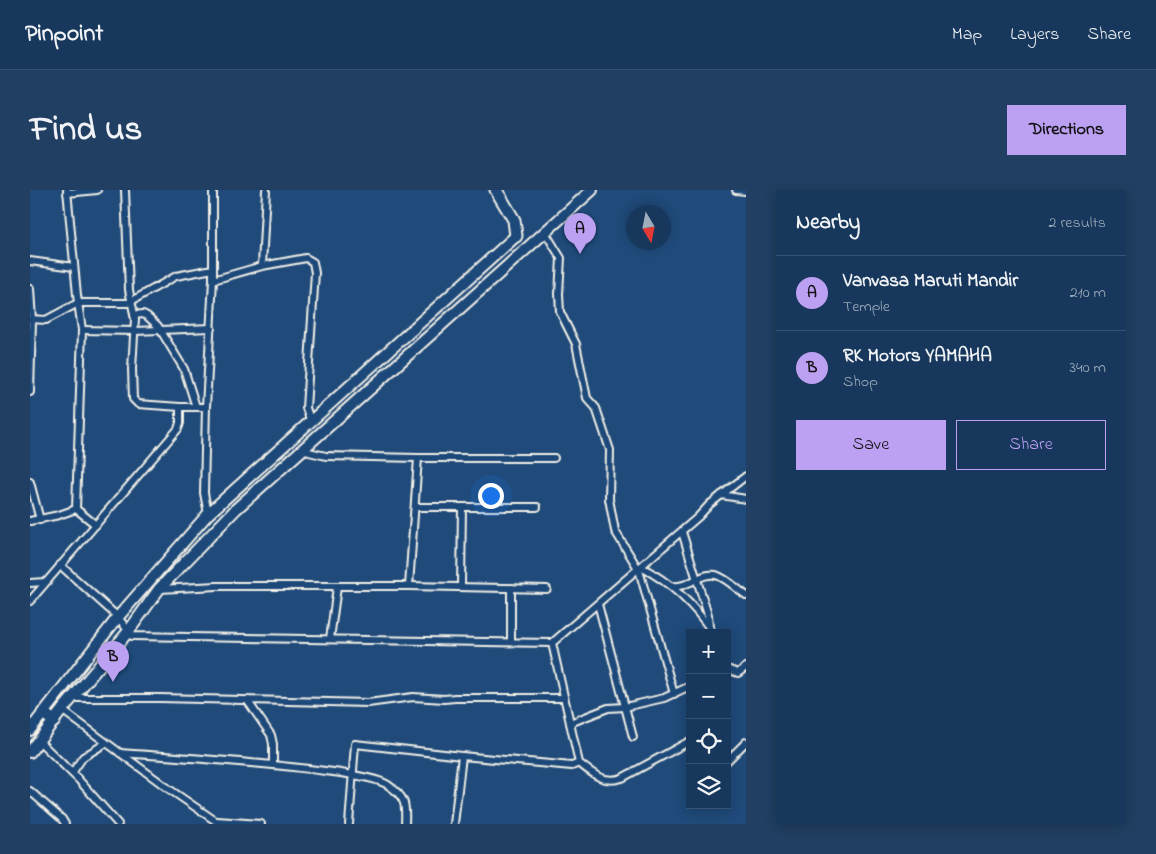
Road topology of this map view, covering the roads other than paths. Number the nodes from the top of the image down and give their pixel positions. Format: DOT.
graph roads {
  1 [pos="97,190"];
  2 [pos="125,190"];
  3 [pos="213,190"];
  4 [pos="266,190"];
  5 [pos="496,190"];
  6 [pos="592,190"];
  7 [pos="736,190"];
  8 [pos="746,191"];
  9 [pos="67,192"];
  10 [pos="545,232"];
  11 [pos="516,236"];
  12 [pos="30,261"];
  13 [pos="262,266"];
  14 [pos="74,267"];
  15 [pos="213,269"];
  16 [pos="213,280"];
  17 [pos="30,289"];
  18 [pos="131,302"];
  19 [pos="78,303"];
  20 [pos="134,314"];
  21 [pos="31,319"];
  22 [pos="211,328"];
  23 [pos="82,330"];
  24 [pos="160,330"];
  25 [pos="135,331"];
  26 [pos="30,392"];
  27 [pos="180,406"];
  28 [pos="196,407"];
  29 [pos="206,407"];
  30 [pos="311,422"];
  31 [pos="305,447"];
  32 [pos="418,458"];
  33 [pos="554,458"];
  34 [pos="746,476"];
  35 [pos="30,482"];
  36 [pos="721,495"];
  37 [pos="746,499"];
  38 [pos="415,506"];
  39 [pos="462,507"];
  40 [pos="537,507"];
  41 [pos="76,509"];
  42 [pos="208,514"];
  43 [pos="40,520"];
  44 [pos="30,521"];
  45 [pos="96,524"];
  46 [pos="682,532"];
  47 [pos="60,565"];
  48 [pos="640,568"];
  49 [pos="697,579"];
  50 [pos="45,582"];
  51 [pos="30,583"];
  52 [pos="409,586"];
  53 [pos="461,586"];
  54 [pos="671,586"];
  55 [pos="336,587"];
  56 [pos="511,588"];
  57 [pos="160,589"];
  58 [pos="547,590"];
  59 [pos="746,595"];
  60 [pos="30,601"];
  61 [pos="598,604"];
  62 [pos="118,617"];
  63 [pos="710,629"];
  64 [pos="711,629"];
  65 [pos="128,632"];
  66 [pos="330,638"];
  67 [pos="511,642"];
  68 [pos="552,643"];
  69 [pos="746,668"];
  70 [pos="731,671"];
  71 [pos="686,688"];
  72 [pos="674,694"];
  73 [pos="73,698"];
  74 [pos="564,698"];
  75 [pos="247,700"];
  76 [pos="625,707"];
  77 [pos="62,710"];
  78 [pos="43,713"];
  79 [pos="54,721"];
  80 [pos="570,724"];
  81 [pos="30,730"];
  82 [pos="633,737"];
  83 [pos="39,740"];
  84 [pos="746,742"];
  85 [pos="106,743"];
  86 [pos="686,743"];
  87 [pos="30,752"];
  88 [pos="120,753"];
  89 [pos="462,756"];
  90 [pos="731,757"];
  91 [pos="579,763"];
  92 [pos="273,764"];
  93 [pos="72,773"];
  94 [pos="352,775"];
  95 [pos="30,791"];
  96 [pos="218,822"];
  97 [pos="65,824"];
  98 [pos="118,824"];
  99 [pos="261,824"];
  100 [pos="349,824"];
  101 [pos="406,824"];
  102 [pos="454,824"];
  1 -- 9 [label="street"];
  2 -- 18 [label="street"];
  3 -- 15 [label="street"];
  4 -- 13 [label="street"];
  5 -- 11 [label="highway"];
  6 -- 10 [label="main road"];
  7 -- 8 [label="street"];
  9 -- 14 [label="street"];
  10 -- 31 [label="main road"];
  10 -- 48 [label="street"];
  11 -- 30 [label="main road"];
  12 -- 14 [label="street"];
  13 -- 16 [label="street"];
  13 -- 30 [label="street"];
  14 -- 19 [label="street"];
  15 -- 16 [label="street"];
  15 -- 18 [label="street"];
  16 -- 22 [label="street"];
  17 -- 21 [label="street"];
  18 -- 19 [label="street"];
  18 -- 20 [label="street"];
  19 -- 21 [label="street"];
  19 -- 23 [label="street"];
  20 -- 24 [label="street"];
  20 -- 25 [label="street"];
  21 -- 26 [label="street"];
  22 -- 24 [label="street"];
  22 -- 29 [label="street"];
  23 -- 25 [label="street"];
  23 -- 41 [label="street"];
  24 -- 25 [label="street"];
  24 -- 28 [label="street"];
  25 -- 27 [label="street"];
  27 -- 28 [label="street"];
  27 -- 45 [label="street"];
  28 -- 29 [label="street"];
  29 -- 42 [label="street"];
  30 -- 42 [label="main road"];
  31 -- 32 [label="street"];
  31 -- 57 [label="main road"];
  32 -- 33 [label="street"];
  32 -- 38 [label="street"];
  34 -- 36 [label="street"];
  35 -- 43 [label="street"];
  36 -- 37 [label="street"];
  36 -- 46 [label="street"];
  38 -- 39 [label="street"];
  38 -- 52 [label="street"];
  39 -- 40 [label="street"];
  39 -- 53 [label="street"];
  41 -- 43 [label="street"];
  41 -- 45 [label="street"];
  42 -- 62 [label="main road"];
  43 -- 44 [label="street"];
  45 -- 47 [label="street"];
  46 -- 48 [label="street"];
  46 -- 49 [label="street"];
  47 -- 50 [label="street"];
  47 -- 62 [label="street"];
  48 -- 54 [label="street"];
  48 -- 61 [label="street"];
  48 -- 72 [label="street"];
  49 -- 54 [label="street"];
  49 -- 59 [label="street"];
  49 -- 64 [label="street"];
  50 -- 51 [label="street"];
  50 -- 60 [label="street"];
  52 -- 53 [label="street"];
  52 -- 55 [label="street"];
  53 -- 56 [label="street"];
  54 -- 63 [label="street"];
  55 -- 57 [label="street"];
  55 -- 66 [label="street"];
  56 -- 58 [label="street"];
  56 -- 67 [label="street"];
  57 -- 65 [label="main road"];
  61 -- 68 [label="street"];
  61 -- 76 [label="street"];
  62 -- 65 [label="street"];
  62 -- 78 [label="main road"];
  65 -- 66 [label="street"];
  65 -- 73 [label="main road"];
  66 -- 67 [label="street"];
  67 -- 68 [label="street"];
  68 -- 74 [label="street"];
  69 -- 70 [label="street"];
  71 -- 72 [label="street"];
  72 -- 76 [label="street"];
  73 -- 75 [label="street"];
  73 -- 77 [label="main road"];
  74 -- 75 [label="street"];
  74 -- 80 [label="street"];
  75 -- 92 [label="street"];
  76 -- 80 [label="street"];
  76 -- 82 [label="street"];
  77 -- 79 [label="main road"];
  77 -- 85 [label="street"];
  78 -- 79 [label="highway"];
  78 -- 81 [label="main road"];
  79 -- 83 [label="main road"];
  80 -- 91 [label="street"];
  83 -- 87 [label="main road"];
  83 -- 93 [label="street"];
  84 -- 90 [label="street"];
  85 -- 88 [label="street"];
  85 -- 93 [label="street"];
  86 -- 91 [label="street"];
  88 -- 92 [label="street"];
  88 -- 96 [label="street"];
  89 -- 91 [label="street"];
  89 -- 94 [label="street"];
  89 -- 102 [label="street"];
  92 -- 94 [label="street"];
  93 -- 98 [label="street"];
  94 -- 100 [label="street"];
  94 -- 101 [label="street"];
  95 -- 97 [label="street"];
  96 -- 99 [label="street"];
}
